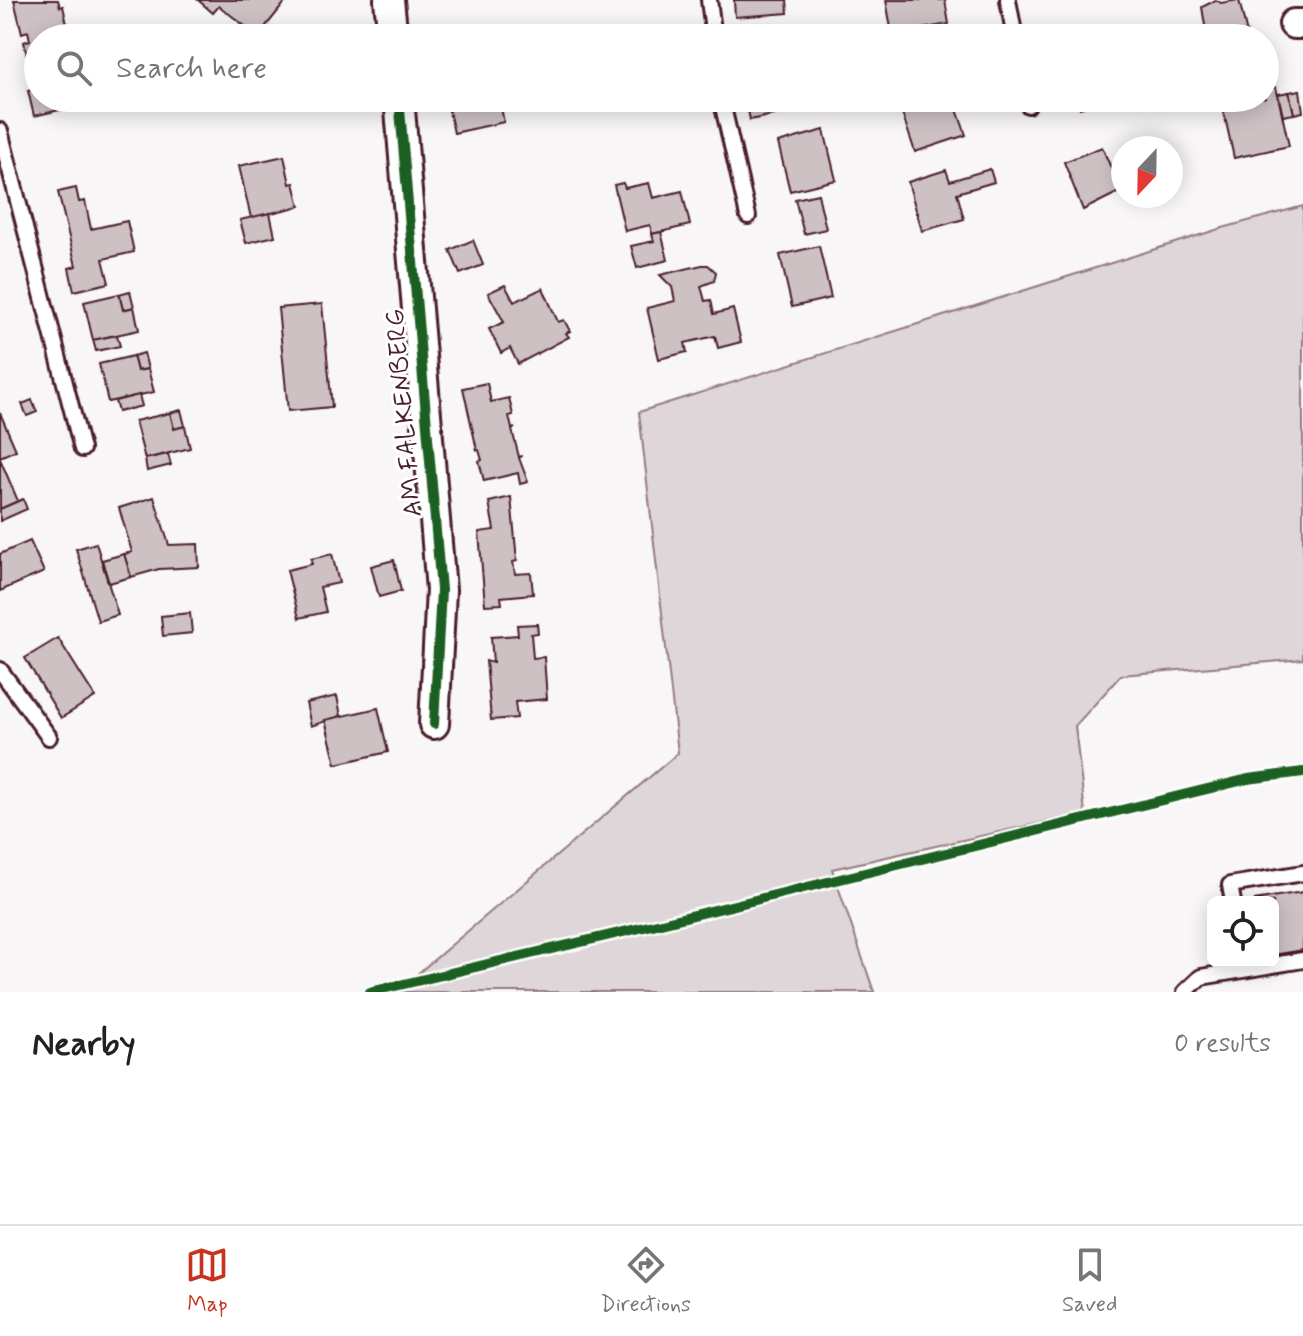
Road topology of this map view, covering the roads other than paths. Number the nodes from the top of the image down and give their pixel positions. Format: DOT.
graph roads {
  1 [pos="389,0"];
  2 [pos="709,0"];
  3 [pos="1008,0"];
  4 [pos="392,24"];
  5 [pos="712,24"];
  6 [pos="1012,24"];
  7 [pos="400,112"];
  8 [pos="724,112"];
  9 [pos="0,131"];
  10 [pos="748,216"];
  11 [pos="82,449"];
  12 [pos="0,670"];
  13 [pos="434,724"];
  14 [pos="49,737"];
  15 [pos="1303,873"];
  16 [pos="1232,896"];
  17 [pos="1303,960"];
  18 [pos="1279,962"];
  19 [pos="1235,968"];
  20 [pos="1185,992"];
  1 -- 4 [label="street"];
  2 -- 5 [label="lane"];
  3 -- 6 [label="lane"];
  7 -- 13 [label="street, AM FALKENBERG"];
  8 -- 10 [label="lane"];
  9 -- 11 [label="lane"];
  12 -- 14 [label="lane"];
  15 -- 16 [label="lane"];
  17 -- 18 [label="lane"];
  19 -- 20 [label="lane"];
}
